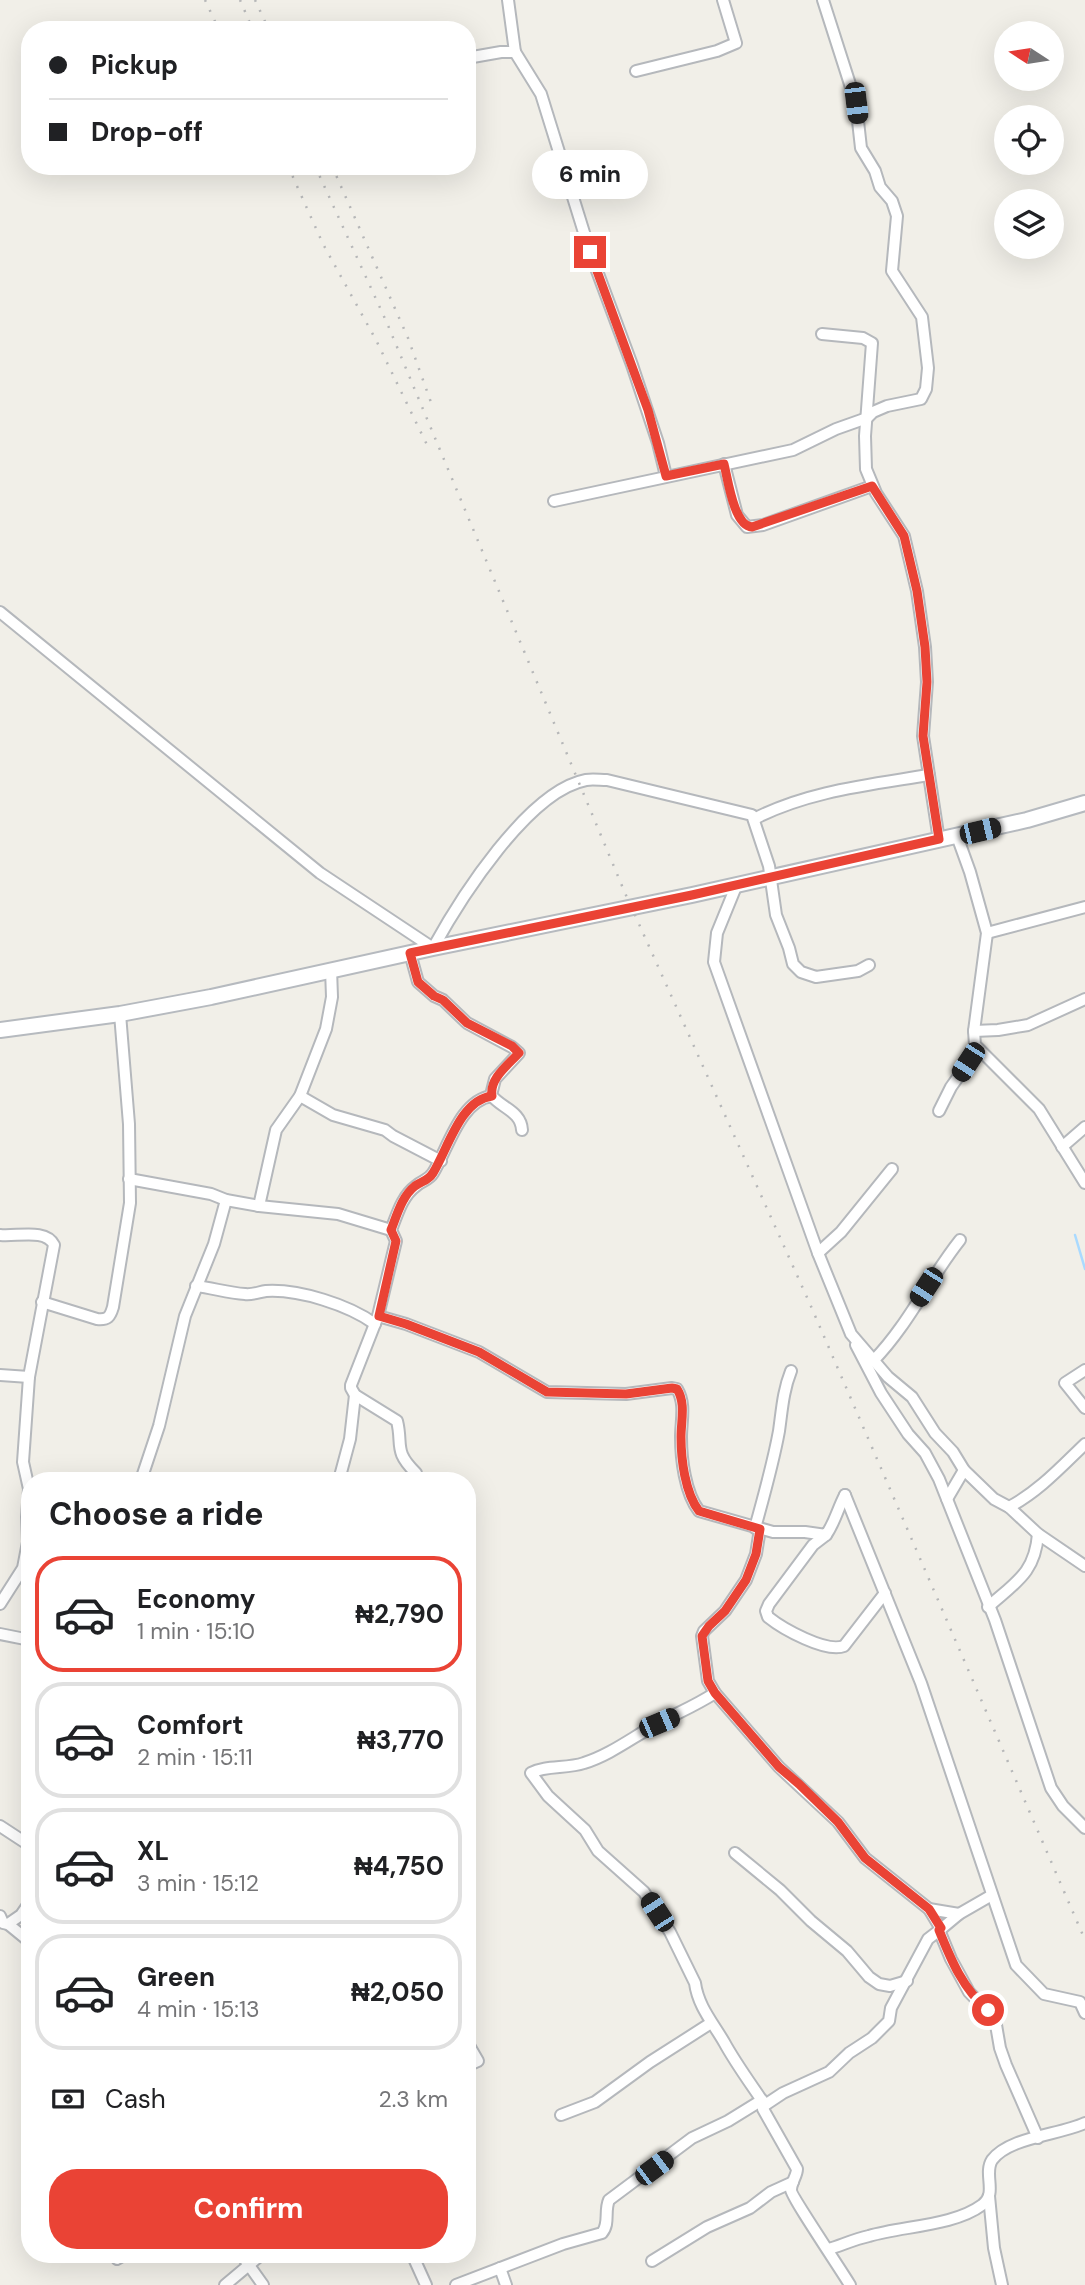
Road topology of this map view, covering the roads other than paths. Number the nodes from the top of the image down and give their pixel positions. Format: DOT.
graph roads {
  1 [pos="508,0"];
  2 [pos="723,0"];
  3 [pos="822,0"];
  4 [pos="515,52"];
  5 [pos="476,56"];
  6 [pos="636,71"];
  7 [pos="822,334"];
  8 [pos="867,418"];
  9 [pos="724,464"];
  10 [pos="666,476"];
  11 [pos="872,486"];
  12 [pos="554,501"];
  13 [pos="0,612"];
  14 [pos="929,775"];
  15 [pos="1085,803"];
  16 [pos="754,819"];
  17 [pos="957,836"];
  18 [pos="939,839"];
  19 [pos="771,876"];
  20 [pos="737,884"];
  21 [pos="1085,906"];
  22 [pos="987,933"];
  23 [pos="433,948"];
  24 [pos="410,953"];
  25 [pos="869,965"];
  26 [pos="331,969"];
  27 [pos="1085,999"];
  28 [pos="120,1014"];
  29 [pos="0,1030"];
  30 [pos="974,1031"];
  31 [pos="978,1049"];
  32 [pos="300,1096"];
  33 [pos="492,1096"];
  34 [pos="939,1111"];
  35 [pos="1085,1127"];
  36 [pos="522,1130"];
  37 [pos="1062,1147"];
  38 [pos="441,1161"];
  39 [pos="892,1169"];
  40 [pos="129,1179"];
  41 [pos="1085,1183"];
  42 [pos="226,1200"];
  43 [pos="259,1206"];
  44 [pos="391,1230"];
  45 [pos="0,1236"];
  46 [pos="960,1240"];
  47 [pos="818,1252"];
  48 [pos="196,1286"];
  49 [pos="42,1302"];
  50 [pos="377,1320"];
  51 [pos="851,1334"];
  52 [pos="874,1360"];
  53 [pos="1085,1370"];
  54 [pos="791,1371"];
  55 [pos="0,1376"];
  56 [pos="29,1377"];
  57 [pos="355,1395"];
  58 [pos="1085,1408"];
  59 [pos="1085,1444"];
  60 [pos="964,1470"];
  61 [pos="25,1472"];
  62 [pos="144,1472"];
  63 [pos="341,1472"];
  64 [pos="415,1472"];
  65 [pos="947,1499"];
  66 [pos="1009,1507"];
  67 [pos="757,1528"];
  68 [pos="1038,1534"];
  69 [pos="826,1535"];
  70 [pos="1085,1566"];
  71 [pos="21,1571"];
  72 [pos="885,1593"];
  73 [pos="0,1604"];
  74 [pos="988,1606"];
  75 [pos="0,1634"];
  76 [pos="21,1638"];
  77 [pos="715,1693"];
  78 [pos="1083,1823"];
  79 [pos="0,1826"];
  80 [pos="21,1840"];
  81 [pos="734,1853"];
  82 [pos="992,1895"];
  83 [pos="929,1909"];
  84 [pos="959,1914"];
  85 [pos="21,1915"];
  86 [pos="4,1920"];
  87 [pos="940,1929"];
  88 [pos="21,1934"];
  89 [pos="907,1981"];
  90 [pos="1085,2013"];
  91 [pos="711,2023"];
  92 [pos="764,2103"];
  93 [pos="561,2115"];
  94 [pos="1085,2123"];
  95 [pos="1038,2138"];
  96 [pos="793,2182"];
  97 [pos="989,2196"];
  98 [pos="829,2249"];
  99 [pos="652,2260"];
  100 [pos="246,2263"];
  101 [pos="252,2263"];
  102 [pos="416,2263"];
  103 [pos="248,2266"];
  104 [pos="500,2268"];
  105 [pos="225,2285"];
  106 [pos="263,2285"];
  107 [pos="426,2285"];
  108 [pos="456,2285"];
  109 [pos="506,2285"];
  110 [pos="850,2285"];
  111 [pos="1002,2285"];
  1 -- 4 [label="street"];
  2 -- 6 [label="street"];
  3 -- 8 [label="street"];
  4 -- 5 [label="street"];
  4 -- 10 [label="street"];
  7 -- 8 [label="street"];
  8 -- 9 [label="street"];
  8 -- 11 [label="street"];
  9 -- 10 [label="street"];
  9 -- 11 [label="street"];
  10 -- 12 [label="street"];
  11 -- 14 [label="street"];
  13 -- 23 [label="street"];
  14 -- 16 [label="street"];
  14 -- 18 [label="street"];
  15 -- 17 [label="main road"];
  16 -- 19 [label="street"];
  16 -- 23 [label="street"];
  17 -- 18 [label="main road"];
  17 -- 22 [label="street"];
  18 -- 19 [label="main road"];
  19 -- 20 [label="main road"];
  19 -- 25 [label="street"];
  20 -- 23 [label="main road"];
  20 -- 47 [label="street"];
  21 -- 22 [label="street"];
  22 -- 30 [label="street"];
  23 -- 24 [label="main road"];
  24 -- 26 [label="main road"];
  24 -- 33 [label="street"];
  26 -- 28 [label="main road"];
  26 -- 32 [label="street"];
  27 -- 30 [label="street"];
  28 -- 29 [label="main road"];
  28 -- 40 [label="street"];
  30 -- 31 [label="street"];
  31 -- 34 [label="street"];
  31 -- 37 [label="street"];
  32 -- 38 [label="street"];
  32 -- 43 [label="street"];
  33 -- 36 [label="street"];
  33 -- 38 [label="street"];
  35 -- 37 [label="street"];
  37 -- 41 [label="street"];
  38 -- 44 [label="street"];
  39 -- 47 [label="street"];
  40 -- 42 [label="street"];
  40 -- 49 [label="street"];
  42 -- 43 [label="street"];
  42 -- 48 [label="street"];
  43 -- 44 [label="street"];
  44 -- 50 [label="street"];
  45 -- 49 [label="street"];
  46 -- 52 [label="street"];
  47 -- 51 [label="street"];
  48 -- 50 [label="street"];
  48 -- 62 [label="street"];
  49 -- 56 [label="street"];
  50 -- 57 [label="street"];
  50 -- 67 [label="street"];
  51 -- 52 [label="street"];
  51 -- 65 [label="street"];
  52 -- 60 [label="street"];
  53 -- 58 [label="street"];
  54 -- 67 [label="street"];
  55 -- 56 [label="street"];
  56 -- 61 [label="street"];
  57 -- 63 [label="street"];
  57 -- 64 [label="street"];
  59 -- 66 [label="street"];
  60 -- 65 [label="street"];
  60 -- 66 [label="street"];
  65 -- 74 [label="street"];
  66 -- 68 [label="street"];
  67 -- 69 [label="street"];
  67 -- 77 [label="street"];
  68 -- 70 [label="street"];
  68 -- 74 [label="street"];
  69 -- 72 [label="street"];
  69 -- 72 [label="street"];
  71 -- 73 [label="street"];
  72 -- 82 [label="street"];
  74 -- 78 [label="street"];
  75 -- 76 [label="street"];
  77 -- 83 [label="street"];
  77 -- 91 [label="street"];
  79 -- 80 [label="street"];
  81 -- 89 [label="street"];
  82 -- 84 [label="street"];
  82 -- 90 [label="street"];
  83 -- 84 [label="street"];
  83 -- 87 [label="street"];
  84 -- 87 [label="street"];
  85 -- 86 [label="street"];
  86 -- 88 [label="street"];
  87 -- 89 [label="street"];
  87 -- 95 [label="street"];
  89 -- 92 [label="street"];
  91 -- 92 [label="street"];
  91 -- 93 [label="street"];
  92 -- 96 [label="street"];
  92 -- 104 [label="street"];
  94 -- 95 [label="street"];
  95 -- 97 [label="street"];
  96 -- 98 [label="street"];
  96 -- 99 [label="street"];
  97 -- 98 [label="street"];
  97 -- 111 [label="street"];
  98 -- 110 [label="street"];
  100 -- 103 [label="street"];
  101 -- 103 [label="street"];
  102 -- 107 [label="street"];
  103 -- 105 [label="street"];
  103 -- 106 [label="street"];
  104 -- 108 [label="street"];
  104 -- 109 [label="street"];
}
